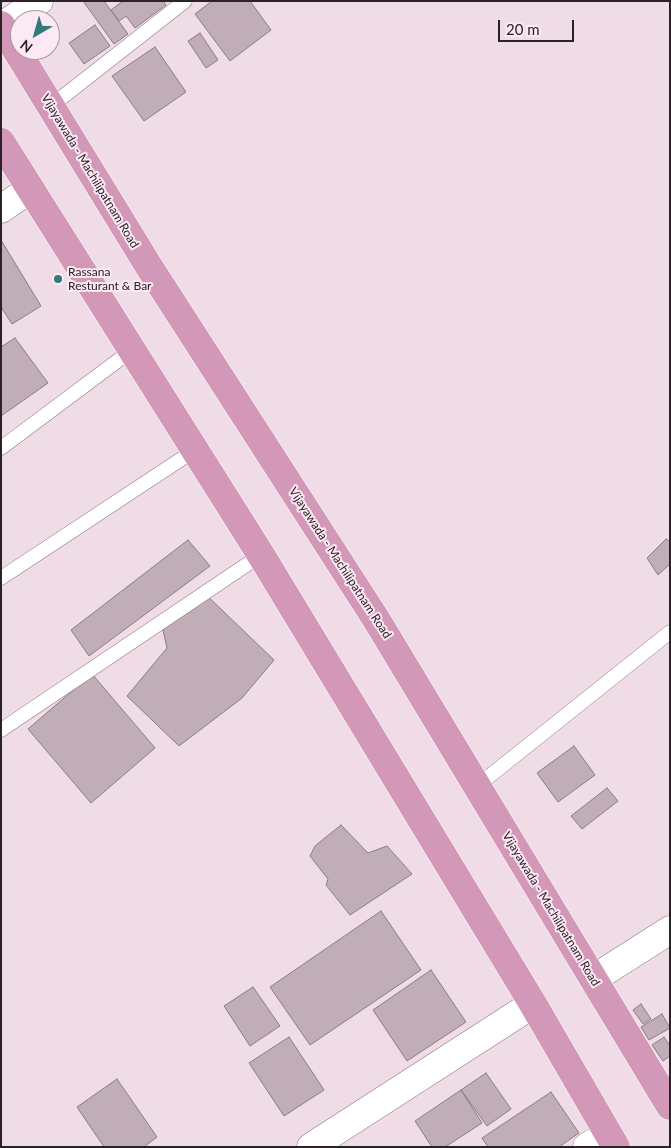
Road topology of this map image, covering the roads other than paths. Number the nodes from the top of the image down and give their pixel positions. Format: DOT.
graph roads {
  1 [pos="38,1"];
  2 [pos="185,1"];
  3 [pos="2,26"];
  4 [pos="51,106"];
  5 [pos="1,142"];
  6 [pos="30,189"];
  7 [pos="1,210"];
  8 [pos="132,350"];
  9 [pos="1,448"];
  10 [pos="195,450"];
  11 [pos="262,555"];
  12 [pos="1,578"];
  13 [pos="670,632"];
  14 [pos="1,730"];
  15 [pos="477,786"];
  16 [pos="670,930"];
  17 [pos="597,985"];
  18 [pos="533,1004"];
  19 [pos="670,1106"];
  20 [pos="603,1142"];
  21 [pos="311,1147"];
  1 -- 3 [label="street"];
  2 -- 4 [label="lane"];
  3 -- 4 [label="highway, Vijayawada - Machilipatnam Road"];
  4 -- 15 [label="highway, Vijayawada - Machilipatnam Road"];
  5 -- 6 [label="highway"];
  6 -- 7 [label="street"];
  6 -- 8 [label="highway"];
  8 -- 9 [label="lane"];
  8 -- 10 [label="highway"];
  10 -- 11 [label="highway"];
  10 -- 12 [label="lane"];
  11 -- 14 [label="lane"];
  11 -- 18 [label="highway"];
  13 -- 15 [label="lane"];
  15 -- 17 [label="highway, Vijayawada - Machilipatnam Road"];
  16 -- 17 [label="street"];
  17 -- 19 [label="highway, Vijayawada - Machilipatnam Road"];
  18 -- 20 [label="highway"];
  18 -- 21 [label="street"];
}
